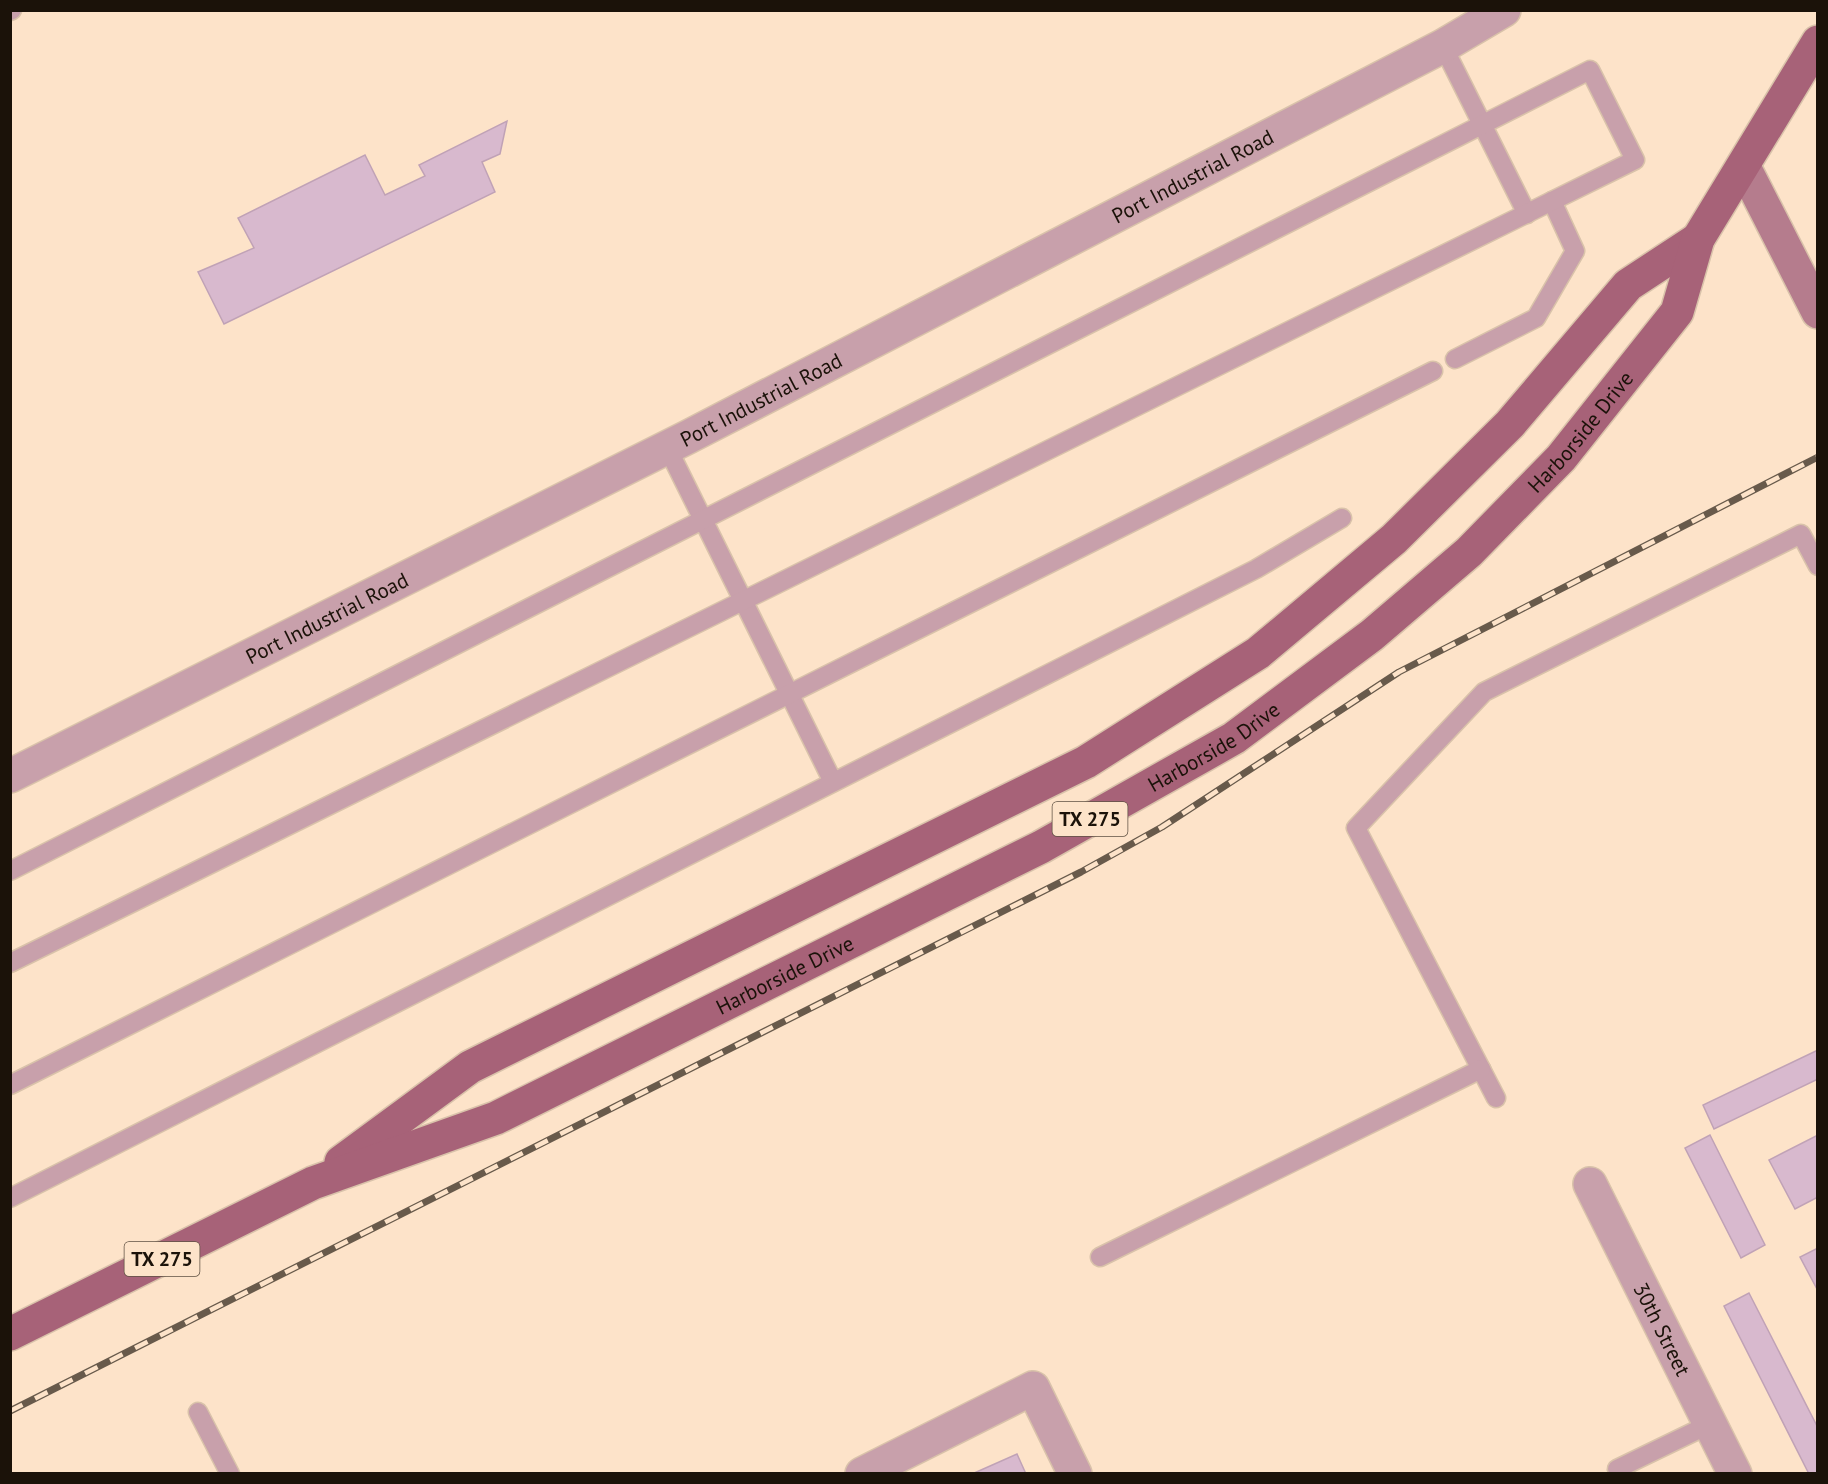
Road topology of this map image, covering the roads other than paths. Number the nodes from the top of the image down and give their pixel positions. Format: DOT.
graph roads {
  1 [pos="1504,10"];
  2 [pos="1818,42"];
  3 [pos="1443,46"];
  4 [pos="1482,125"];
  5 [pos="1744,167"];
  6 [pos="1552,201"];
  7 [pos="1527,214"];
  8 [pos="1698,239"];
  9 [pos="1818,312"];
  10 [pos="1455,359"];
  11 [pos="1432,371"];
  12 [pos="667,447"];
  13 [pos="1342,518"];
  14 [pos="704,520"];
  15 [pos="1816,559"];
  16 [pos="744,601"];
  17 [pos="789,694"];
  18 [pos="10,776"];
  19 [pos="833,782"];
  20 [pos="10,871"];
  21 [pos="10,963"];
  22 [pos="1481,1069"];
  23 [pos="10,1085"];
  24 [pos="1496,1098"];
  25 [pos="313,1183"];
  26 [pos="1590,1184"];
  27 [pos="10,1198"];
  28 [pos="1100,1257"];
  29 [pos="10,1334"];
  30 [pos="198,1412"];
  31 [pos="1710,1424"];
  32 [pos="1617,1469"];
  33 [pos="230,1473"];
  34 [pos="862,1473"];
  35 [pos="1075,1473"];
  36 [pos="1735,1473"];
  1 -- 3 [label="street, Port Industrial Road"];
  2 -- 5 [label="main road, Harborside Drive / TX 275"];
  3 -- 4 [label="lane"];
  3 -- 12 [label="street, Port Industrial Road"];
  4 -- 6 [label="lane"];
  4 -- 7 [label="lane"];
  4 -- 14 [label="lane"];
  5 -- 8 [label="main road, Harborside Drive / TX 275"];
  5 -- 9 [label="main road"];
  6 -- 7 [label="lane"];
  6 -- 10 [label="lane"];
  7 -- 16 [label="lane"];
  8 -- 25 [label="main road, Harborside Drive / TX 275"];
  8 -- 25 [label="main road, Harborside Drive / TX 275"];
  11 -- 17 [label="lane"];
  12 -- 14 [label="lane"];
  12 -- 18 [label="street, Port Industrial Road"];
  13 -- 19 [label="lane"];
  14 -- 16 [label="lane"];
  14 -- 20 [label="lane"];
  15 -- 22 [label="lane"];
  16 -- 17 [label="lane"];
  16 -- 21 [label="lane"];
  17 -- 19 [label="lane"];
  17 -- 23 [label="lane"];
  19 -- 27 [label="lane"];
  22 -- 24 [label="lane"];
  22 -- 28 [label="lane"];
  25 -- 29 [label="main road, Harborside Drive / TX 275"];
  26 -- 31 [label="street, 30th Street"];
  30 -- 33 [label="lane"];
  31 -- 32 [label="lane"];
  31 -- 36 [label="street, 30th Street"];
  34 -- 35 [label="street"];
}
